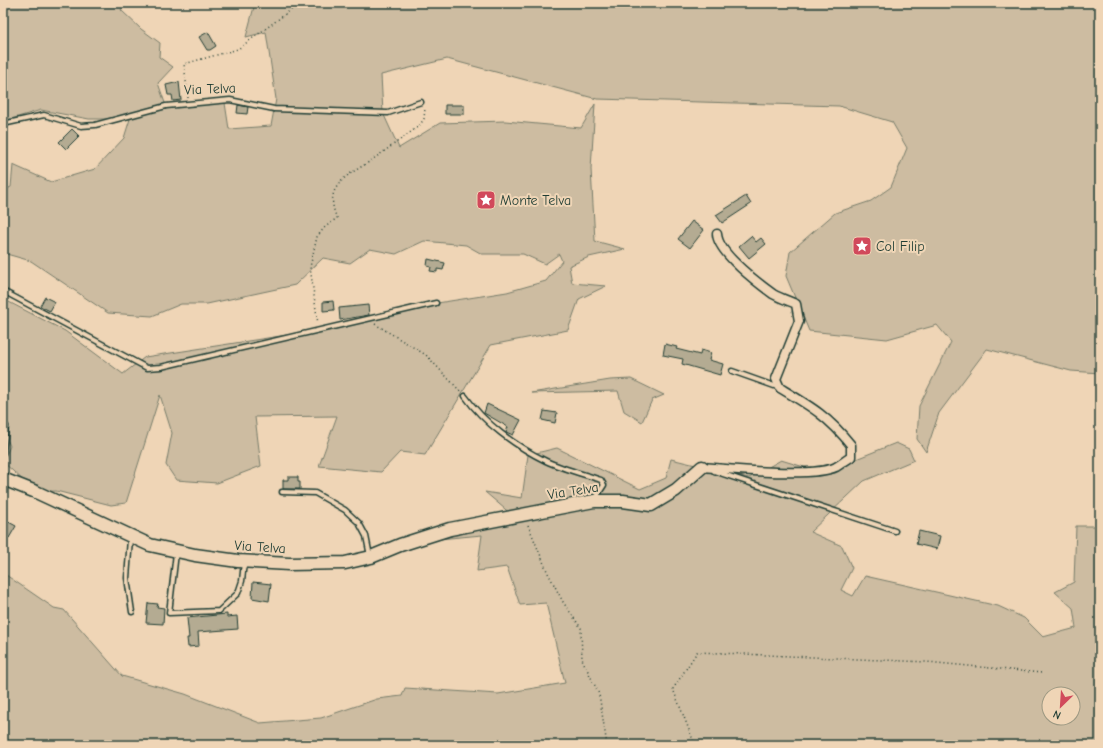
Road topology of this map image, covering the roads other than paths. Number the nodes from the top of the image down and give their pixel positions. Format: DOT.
graph roads {
  1 [pos="421,102"];
  2 [pos="3,124"];
  3 [pos="717,234"];
  4 [pos="3,291"];
  5 [pos="436,303"];
  6 [pos="732,371"];
  7 [pos="780,388"];
  8 [pos="465,396"];
  9 [pos="3,422"];
  10 [pos="3,452"];
  11 [pos="702,467"];
  12 [pos="3,479"];
  13 [pos="282,492"];
  14 [pos="594,501"];
  15 [pos="895,531"];
  16 [pos="131,536"];
  17 [pos="176,551"];
  18 [pos="371,557"];
  19 [pos="244,562"];
  20 [pos="132,612"];
  1 -- 2 [label="lane, Via Telva"];
  3 -- 7 [label="street"];
  4 -- 5 [label="lane"];
  6 -- 7 [label="lane"];
  7 -- 11 [label="street"];
  8 -- 14 [label="lane"];
  9 -- 10 [label="lane"];
  11 -- 14 [label="street, Via Telva"];
  11 -- 15 [label="lane"];
  12 -- 16 [label="street, Via Telva"];
  13 -- 18 [label="lane"];
  14 -- 18 [label="street, Via Telva"];
  16 -- 17 [label="street, Via Telva"];
  16 -- 20 [label="lane"];
  17 -- 19 [label="street, Via Telva"];
  17 -- 19 [label="lane"];
  18 -- 19 [label="street, Via Telva"];
}
